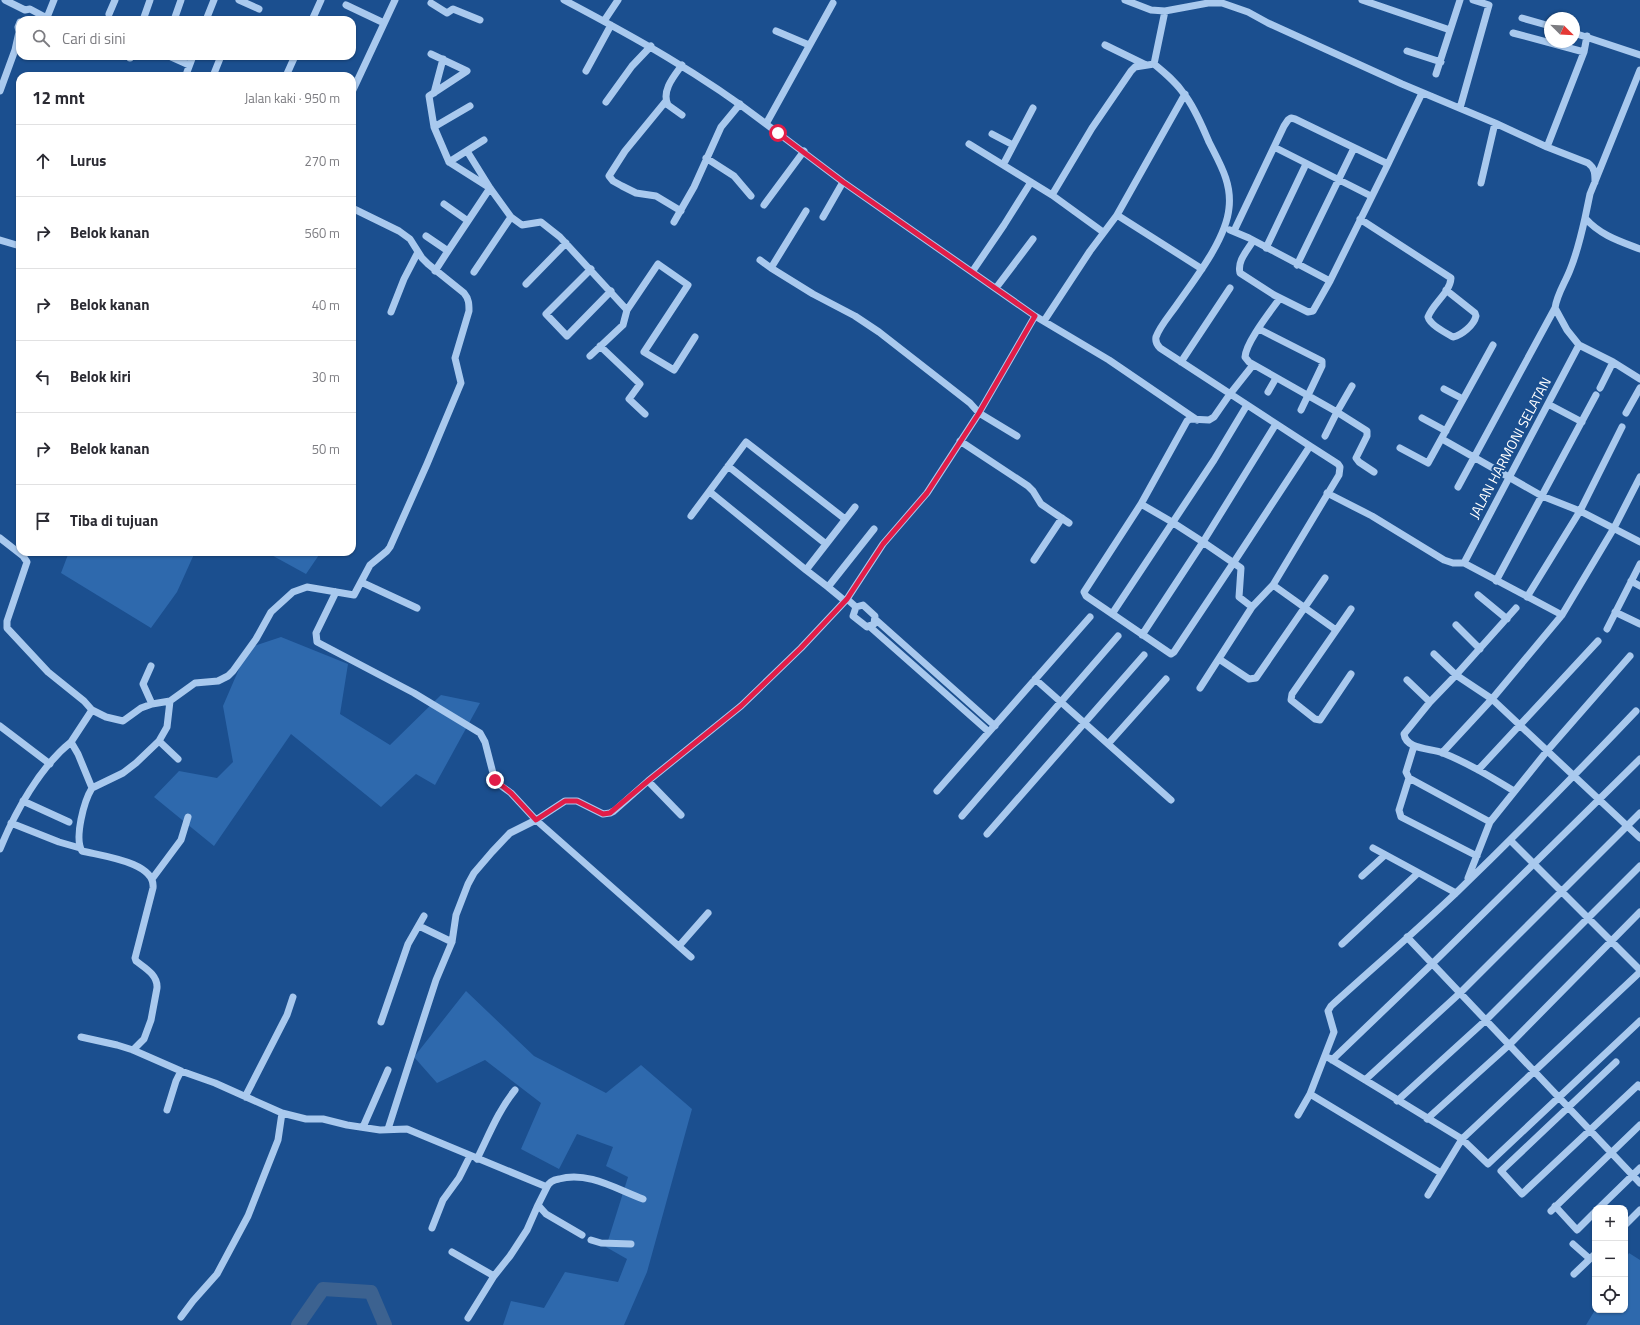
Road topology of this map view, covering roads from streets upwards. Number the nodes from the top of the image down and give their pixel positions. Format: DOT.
graph roads {
  1 [pos="5,0"];
  2 [pos="54,0"];
  3 [pos="114,0"];
  4 [pos="150,0"];
  5 [pos="181,0"];
  6 [pos="214,0"];
  7 [pos="239,0"];
  8 [pos="321,0"];
  9 [pos="395,0"];
  10 [pos="564,0"];
  11 [pos="618,0"];
  12 [pos="1125,0"];
  13 [pos="1362,0"];
  14 [pos="1460,0"];
  15 [pos="1473,0"];
  16 [pos="432,1"];
  17 [pos="1490,2"];
  18 [pos="833,3"];
  19 [pos="1197,3"];
  20 [pos="346,5"];
  21 [pos="259,9"];
  22 [pos="25,10"];
  23 [pos="429,11"];
  24 [pos="1164,11"];
  25 [pos="109,14"];
  26 [pos="22,16"];
  27 [pos="144,16"];
  28 [pos="175,16"];
  29 [pos="209,16"];
  30 [pos="314,16"];
  31 [pos="1522,18"];
  32 [pos="480,20"];
  33 [pos="604,21"];
  34 [pos="384,23"];
  35 [pos="1544,24"];
  36 [pos="611,25"];
  37 [pos="1450,30"];
  38 [pos="776,31"];
  39 [pos="1513,33"];
  40 [pos="1580,34"];
  41 [pos="1587,36"];
  42 [pos="809,45"];
  43 [pos="1105,45"];
  44 [pos="16,46"];
  45 [pos="650,46"];
  46 [pos="1407,51"];
  47 [pos="1584,52"];
  48 [pos="431,54"];
  49 [pos="1640,55"];
  50 [pos="442,59"];
  51 [pos="175,60"];
  52 [pos="191,60"];
  53 [pos="219,60"];
  54 [pos="293,60"];
  55 [pos="1441,62"];
  56 [pos="682,65"];
  57 [pos="1150,65"];
  58 [pos="1640,70"];
  59 [pos="586,71"];
  60 [pos="215,72"];
  61 [pos="288,72"];
  62 [pos="1436,74"];
  63 [pos="356,83"];
  64 [pos="1637,85"];
  65 [pos="0,91"];
  66 [pos="1422,92"];
  67 [pos="434,93"];
  68 [pos="1185,94"];
  69 [pos="666,101"];
  70 [pos="606,102"];
  71 [pos="740,104"];
  72 [pos="470,106"];
  73 [pos="1033,108"];
  74 [pos="1460,108"];
  75 [pos="682,115"];
  76 [pos="1495,123"];
  77 [pos="766,124"];
  78 [pos="434,127"];
  79 [pos="992,134"];
  80 [pos="484,140"];
  81 [pos="969,144"];
  82 [pos="1013,145"];
  83 [pos="1547,147"];
  84 [pos="1274,148"];
  85 [pos="1354,148"];
  86 [pos="468,151"];
  87 [pos="804,151"];
  88 [pos="706,158"];
  89 [pos="449,162"];
  90 [pos="1306,164"];
  91 [pos="1388,164"];
  92 [pos="1003,165"];
  93 [pos="1339,180"];
  94 [pos="843,182"];
  95 [pos="1031,182"];
  96 [pos="1596,182"];
  97 [pos="1481,183"];
  98 [pos="490,188"];
  99 [pos="1052,195"];
  100 [pos="751,196"];
  101 [pos="1371,196"];
  102 [pos="444,204"];
  103 [pos="764,205"];
  104 [pos="356,210"];
  105 [pos="681,211"];
  106 [pos="806,211"];
  107 [pos="1117,215"];
  108 [pos="511,216"];
  109 [pos="823,217"];
  110 [pos="1585,218"];
  111 [pos="1360,219"];
  112 [pos="468,221"];
  113 [pos="674,222"];
  114 [pos="1225,229"];
  115 [pos="1234,231"];
  116 [pos="1103,232"];
  117 [pos="426,236"];
  118 [pos="1033,239"];
  119 [pos="0,240"];
  120 [pos="1253,240"];
  121 [pos="566,243"];
  122 [pos="16,245"];
  123 [pos="1266,248"];
  124 [pos="1640,248"];
  125 [pos="448,251"];
  126 [pos="418,252"];
  127 [pos="760,260"];
  128 [pos="1297,265"];
  129 [pos="771,268"];
  130 [pos="591,269"];
  131 [pos="1202,269"];
  132 [pos="435,270"];
  133 [pos="474,272"];
  134 [pos="972,272"];
  135 [pos="1330,281"];
  136 [pos="526,284"];
  137 [pos="996,288"];
  138 [pos="1230,288"];
  139 [pos="1446,290"];
  140 [pos="611,291"];
  141 [pos="1280,298"];
  142 [pos="1555,308"];
  143 [pos="627,310"];
  144 [pos="391,312"];
  145 [pos="1035,316"];
  146 [pos="1044,321"];
  147 [pos="1259,329"];
  148 [pos="695,337"];
  149 [pos="1493,345"];
  150 [pos="1579,345"];
  151 [pos="600,346"];
  152 [pos="590,356"];
  153 [pos="1181,362"];
  154 [pos="1613,362"];
  155 [pos="1253,365"];
  156 [pos="1276,378"];
  157 [pos="1640,379"];
  158 [pos="1352,386"];
  159 [pos="1444,388"];
  160 [pos="1640,388"];
  161 [pos="1268,392"];
  162 [pos="1230,394"];
  163 [pos="1309,395"];
  164 [pos="1463,399"];
  165 [pos="1548,404"];
  166 [pos="1247,405"];
  167 [pos="1301,410"];
  168 [pos="1337,412"];
  169 [pos="979,413"];
  170 [pos="1626,413"];
  171 [pos="645,414"];
  172 [pos="1422,418"];
  173 [pos="1197,420"];
  174 [pos="1582,422"];
  175 [pos="1276,424"];
  176 [pos="1622,427"];
  177 [pos="1446,431"];
  178 [pos="1017,436"];
  179 [pos="1325,436"];
  180 [pos="1442,439"];
  181 [pos="960,441"];
  182 [pos="1310,446"];
  183 [pos="1400,448"];
  184 [pos="1475,457"];
  185 [pos="728,466"];
  186 [pos="1374,472"];
  187 [pos="1509,476"];
  188 [pos="1640,477"];
  189 [pos="1458,487"];
  190 [pos="710,492"];
  191 [pos="1327,493"];
  192 [pos="1542,496"];
  193 [pos="1140,504"];
  194 [pos="855,507"];
  195 [pos="1580,511"];
  196 [pos="691,516"];
  197 [pos="1062,518"];
  198 [pos="845,519"];
  199 [pos="1172,522"];
  200 [pos="1069,523"];
  201 [pos="1614,528"];
  202 [pos="874,530"];
  203 [pos="0,538"];
  204 [pos="1203,542"];
  205 [pos="1640,542"];
  206 [pos="826,544"];
  207 [pos="16,551"];
  208 [pos="23,556"];
  209 [pos="1034,560"];
  210 [pos="1234,562"];
  211 [pos="1464,563"];
  212 [pos="1640,564"];
  213 [pos="806,570"];
  214 [pos="1325,578"];
  215 [pos="1496,581"];
  216 [pos="361,582"];
  217 [pos="1631,582"];
  218 [pos="1273,584"];
  219 [pos="1640,586"];
  220 [pos="828,587"];
  221 [pos="336,592"];
  222 [pos="1478,595"];
  223 [pos="1527,597"];
  224 [pos="846,600"];
  225 [pos="856,607"];
  226 [pos="1252,607"];
  227 [pos="1304,607"];
  228 [pos="417,608"];
  229 [pos="1516,608"];
  230 [pos="1351,609"];
  231 [pos="1615,612"];
  232 [pos="1112,614"];
  233 [pos="1562,615"];
  234 [pos="1090,617"];
  235 [pos="875,619"];
  236 [pos="1507,619"];
  237 [pos="1640,624"];
  238 [pos="1456,625"];
  239 [pos="869,626"];
  240 [pos="3,629"];
  241 [pos="1607,629"];
  242 [pos="1336,630"];
  243 [pos="1142,635"];
  244 [pos="1118,636"];
  245 [pos="1598,640"];
  246 [pos="1480,649"];
  247 [pos="1434,654"];
  248 [pos="1144,655"];
  249 [pos="1630,656"];
  250 [pos="1219,659"];
  251 [pos="151,666"];
  252 [pos="1351,674"];
  253 [pos="1456,675"];
  254 [pos="942,679"];
  255 [pos="1035,679"];
  256 [pos="1166,679"];
  257 [pos="1407,680"];
  258 [pos="937,685"];
  259 [pos="1200,688"];
  260 [pos="1492,700"];
  261 [pos="170,701"];
  262 [pos="1061,702"];
  263 [pos="1430,702"];
  264 [pos="152,704"];
  265 [pos="92,710"];
  266 [pos="1636,711"];
  267 [pos="1084,723"];
  268 [pos="1519,725"];
  269 [pos="0,726"];
  270 [pos="995,726"];
  271 [pos="989,732"];
  272 [pos="159,741"];
  273 [pos="71,742"];
  274 [pos="1108,744"];
  275 [pos="1414,746"];
  276 [pos="1547,751"];
  277 [pos="1442,752"];
  278 [pos="178,759"];
  279 [pos="1640,759"];
  280 [pos="50,764"];
  281 [pos="1478,770"];
  282 [pos="1574,777"];
  283 [pos="1409,778"];
  284 [pos="648,781"];
  285 [pos="92,788"];
  286 [pos="937,791"];
  287 [pos="1514,791"];
  288 [pos="1171,800"];
  289 [pos="1599,800"];
  290 [pos="23,801"];
  291 [pos="1640,813"];
  292 [pos="681,815"];
  293 [pos="962,816"];
  294 [pos="188,817"];
  295 [pos="536,820"];
  296 [pos="69,822"];
  297 [pos="1490,822"];
  298 [pos="12,824"];
  299 [pos="1627,826"];
  300 [pos="987,834"];
  301 [pos="1640,838"];
  302 [pos="1510,840"];
  303 [pos="80,848"];
  304 [pos="1373,848"];
  305 [pos="0,849"];
  306 [pos="1385,854"];
  307 [pos="1477,856"];
  308 [pos="1534,864"];
  309 [pos="1640,866"];
  310 [pos="1418,872"];
  311 [pos="1362,876"];
  312 [pos="152,879"];
  313 [pos="1467,882"];
  314 [pos="1562,892"];
  315 [pos="1456,893"];
  316 [pos="1640,912"];
  317 [pos="708,913"];
  318 [pos="424,916"];
  319 [pos="1588,918"];
  320 [pos="419,926"];
  321 [pos="1407,937"];
  322 [pos="1611,941"];
  323 [pos="452,942"];
  324 [pos="1342,944"];
  325 [pos="679,946"];
  326 [pos="691,958"];
  327 [pos="1432,963"];
  328 [pos="1640,971"];
  329 [pos="1460,992"];
  330 [pos="293,997"];
  331 [pos="1486,1020"];
  332 [pos="1640,1021"];
  333 [pos="381,1022"];
  334 [pos="81,1037"];
  335 [pos="1509,1044"];
  336 [pos="133,1050"];
  337 [pos="1329,1058"];
  338 [pos="1616,1062"];
  339 [pos="388,1070"];
  340 [pos="181,1071"];
  341 [pos="1535,1071"];
  342 [pos="1365,1080"];
  343 [pos="1640,1087"];
  344 [pos="515,1090"];
  345 [pos="1310,1094"];
  346 [pos="245,1097"];
  347 [pos="1560,1098"];
  348 [pos="1397,1101"];
  349 [pos="1568,1107"];
  350 [pos="166,1110"];
  351 [pos="282,1113"];
  352 [pos="1298,1115"];
  353 [pos="1427,1119"];
  354 [pos="1640,1125"];
  355 [pos="363,1127"];
  356 [pos="388,1129"];
  357 [pos="1590,1130"];
  358 [pos="1462,1139"];
  359 [pos="1611,1152"];
  360 [pos="470,1156"];
  361 [pos="477,1159"];
  362 [pos="1640,1168"];
  363 [pos="1441,1173"];
  364 [pos="1633,1175"];
  365 [pos="1640,1183"];
  366 [pos="546,1187"];
  367 [pos="1428,1195"];
  368 [pos="643,1199"];
  369 [pos="538,1205"];
  370 [pos="1602,1205"];
  371 [pos="1639,1213"];
  372 [pos="1592,1215"];
  373 [pos="1628,1222"];
  374 [pos="432,1228"];
  375 [pos="582,1235"];
  376 [pos="591,1240"];
  377 [pos="631,1244"];
  378 [pos="1573,1244"];
  379 [pos="452,1252"];
  380 [pos="1592,1256"];
  381 [pos="1574,1274"];
  382 [pos="494,1276"];
  383 [pos="181,1317"];
  384 [pos="468,1318"];
  1 -- 22 [label="street"];
  2 -- 22 [label="street"];
  3 -- 25 [label="street"];
  4 -- 27 [label="street"];
  5 -- 28 [label="street"];
  6 -- 29 [label="street"];
  7 -- 21 [label="street"];
  8 -- 30 [label="street"];
  9 -- 34 [label="street"];
  10 -- 33 [label="street"];
  11 -- 33 [label="street"];
  12 -- 24 [label="street"];
  13 -- 37 [label="street"];
  14 -- 37 [label="street"];
  15 -- 17 [label="street"];
  16 -- 23 [label="street"];
  16 -- 32 [label="street"];
  17 -- 74 [label="street"];
  18 -- 42 [label="street"];
  19 -- 24 [label="street"];
  19 -- 66 [label="street"];
  20 -- 34 [label="street"];
  22 -- 26 [label="street"];
  24 -- 57 [label="street"];
  31 -- 35 [label="street"];
  33 -- 36 [label="street"];
  34 -- 63 [label="street"];
  36 -- 45 [label="street"];
  36 -- 59 [label="street"];
  37 -- 55 [label="street"];
  38 -- 42 [label="street"];
  39 -- 47 [label="street"];
  40 -- 41 [label="street"];
  41 -- 47 [label="street"];
  41 -- 49 [label="street"];
  42 -- 77 [label="street"];
  43 -- 57 [label="street"];
  44 -- 65 [label="street"];
  45 -- 56 [label="street"];
  45 -- 70 [label="street"];
  46 -- 55 [label="street"];
  47 -- 83 [label="street"];
  48 -- 50 [label="street"];
  50 -- 67 [label="street"];
  50 -- 67 [label="street"];
  51 -- 52 [label="street"];
  53 -- 60 [label="street"];
  54 -- 61 [label="street"];
  55 -- 62 [label="street"];
  56 -- 69 [label="street"];
  56 -- 71 [label="street"];
  57 -- 68 [label="street"];
  57 -- 99 [label="street"];
  58 -- 64 [label="street"];
  64 -- 96 [label="street"];
  66 -- 74 [label="street"];
  66 -- 91 [label="street"];
  67 -- 78 [label="street"];
  68 -- 107 [label="street"];
  68 -- 114 [label="street"];
  69 -- 75 [label="street"];
  69 -- 105 [label="street"];
  71 -- 77 [label="street"];
  71 -- 88 [label="street"];
  72 -- 78 [label="street"];
  73 -- 82 [label="street"];
  74 -- 76 [label="street"];
  76 -- 83 [label="street"];
  76 -- 97 [label="street"];
  77 -- 87 [label="street"];
  78 -- 89 [label="street"];
  79 -- 82 [label="street"];
  80 -- 86 [label="street"];
  81 -- 92 [label="street"];
  82 -- 92 [label="street"];
  83 -- 96 [label="street"];
  84 -- 85 [label="street"];
  84 -- 90 [label="street"];
  84 -- 115 [label="street"];
  85 -- 91 [label="street"];
  85 -- 93 [label="street"];
  86 -- 89 [label="street"];
  86 -- 98 [label="street"];
  87 -- 94 [label="street"];
  87 -- 103 [label="street"];
  88 -- 100 [label="street"];
  88 -- 105 [label="street"];
  89 -- 98 [label="street"];
  90 -- 93 [label="street"];
  90 -- 123 [label="street"];
  91 -- 101 [label="street"];
  92 -- 95 [label="street"];
  93 -- 101 [label="street"];
  93 -- 128 [label="street"];
  94 -- 109 [label="street"];
  94 -- 134 [label="street"];
  95 -- 99 [label="street"];
  95 -- 134 [label="street"];
  96 -- 110 [label="street"];
  98 -- 108 [label="street"];
  98 -- 112 [label="street"];
  99 -- 116 [label="street"];
  101 -- 111 [label="street"];
  102 -- 112 [label="street"];
  104 -- 126 [label="street"];
  105 -- 113 [label="street"];
  106 -- 129 [label="street"];
  107 -- 116 [label="street"];
  107 -- 131 [label="street"];
  108 -- 121 [label="street"];
  108 -- 133 [label="street"];
  110 -- 124 [label="street"];
  110 -- 142 [label="street"];
  111 -- 135 [label="street"];
  111 -- 139 [label="street"];
  112 -- 125 [label="street"];
  114 -- 115 [label="street"];
  114 -- 131 [label="street"];
  115 -- 120 [label="street"];
  116 -- 146 [label="street"];
  117 -- 125 [label="street"];
  118 -- 137 [label="street"];
  119 -- 122 [label="street"];
  120 -- 123 [label="street"];
  120 -- 141 [label="street"];
  121 -- 130 [label="street"];
  121 -- 136 [label="street"];
  123 -- 128 [label="street"];
  125 -- 132 [label="street"];
  126 -- 132 [label="street"];
  126 -- 144 [label="street"];
  127 -- 129 [label="street"];
  128 -- 135 [label="street"];
  129 -- 169 [label="street"];
  130 -- 140 [label="street"];
  130 -- 140 [label="street"];
  131 -- 153 [label="street"];
  132 -- 216 [label="street"];
  134 -- 137 [label="street"];
  135 -- 141 [label="street"];
  137 -- 145 [label="street"];
  138 -- 153 [label="street"];
  139 -- 139 [label="street"];
  140 -- 143 [label="street"];
  141 -- 147 [label="street"];
  142 -- 150 [label="street"];
  142 -- 184 [label="street"];
  143 -- 148 [label="street"];
  143 -- 151 [label="street"];
  145 -- 146 [label="street"];
  145 -- 169 [label="street"];
  146 -- 173 [label="street"];
  147 -- 155 [label="street"];
  147 -- 163 [label="street"];
  149 -- 164 [label="street"];
  150 -- 154 [label="street"];
  150 -- 165 [label="street, JALAN HARMONI SELATAN"];
  151 -- 152 [label="street"];
  151 -- 171 [label="street"];
  153 -- 162 [label="street"];
  154 -- 157 [label="street"];
  154 -- 174 [label="street"];
  155 -- 156 [label="street"];
  155 -- 162 [label="street"];
  156 -- 161 [label="street"];
  156 -- 163 [label="street"];
  158 -- 168 [label="street"];
  159 -- 164 [label="street"];
  160 -- 170 [label="street"];
  162 -- 166 [label="street"];
  162 -- 173 [label="street"];
  163 -- 167 [label="street"];
  163 -- 168 [label="street"];
  164 -- 177 [label="street"];
  165 -- 174 [label="street"];
  165 -- 187 [label="street, JALAN HARMONI SELATAN"];
  166 -- 175 [label="street"];
  166 -- 199 [label="street"];
  168 -- 179 [label="street"];
  168 -- 186 [label="street"];
  169 -- 178 [label="street"];
  169 -- 181 [label="street"];
  172 -- 177 [label="street"];
  173 -- 193 [label="street"];
  174 -- 192 [label="street"];
  175 -- 182 [label="street"];
  175 -- 204 [label="street"];
  176 -- 195 [label="street"];
  177 -- 180 [label="street"];
  180 -- 183 [label="street"];
  180 -- 184 [label="street"];
  181 -- 197 [label="street"];
  181 -- 224 [label="street"];
  182 -- 191 [label="street"];
  182 -- 210 [label="street"];
  184 -- 187 [label="street"];
  184 -- 189 [label="street"];
  185 -- 190 [label="street"];
  185 -- 198 [label="street"];
  185 -- 206 [label="street"];
  187 -- 192 [label="street"];
  187 -- 211 [label="street, JALAN HARMONI SELATAN"];
  188 -- 201 [label="street"];
  190 -- 196 [label="street"];
  190 -- 213 [label="street"];
  191 -- 211 [label="street"];
  191 -- 218 [label="street"];
  192 -- 195 [label="street"];
  192 -- 215 [label="street"];
  193 -- 199 [label="street"];
  193 -- 232 [label="street"];
  194 -- 198 [label="street"];
  195 -- 201 [label="street"];
  195 -- 223 [label="street"];
  197 -- 200 [label="street"];
  197 -- 209 [label="street"];
  198 -- 206 [label="street"];
  199 -- 204 [label="street"];
  199 -- 232 [label="street"];
  201 -- 205 [label="street"];
  201 -- 233 [label="street"];
  202 -- 220 [label="street"];
  203 -- 207 [label="street"];
  204 -- 210 [label="street"];
  204 -- 243 [label="street"];
  206 -- 213 [label="street"];
  208 -- 240 [label="street"];
  210 -- 226 [label="street"];
  210 -- 243 [label="street"];
  211 -- 215 [label="street"];
  212 -- 217 [label="street"];
  213 -- 220 [label="street"];
  214 -- 227 [label="street"];
  215 -- 223 [label="street"];
  216 -- 221 [label="street"];
  216 -- 228 [label="street"];
  217 -- 219 [label="street"];
  217 -- 231 [label="street"];
  218 -- 226 [label="street"];
  218 -- 227 [label="street"];
  220 -- 224 [label="street"];
  221 -- 261 [label="street"];
  221 -- 295 [label="street"];
  222 -- 236 [label="street"];
  223 -- 233 [label="street"];
  224 -- 225 [label="street"];
  224 -- 284 [label="street"];
  225 -- 235 [label="street"];
  225 -- 239 [label="street"];
  226 -- 250 [label="street"];
  227 -- 242 [label="street"];
  227 -- 250 [label="street"];
  229 -- 236 [label="street"];
  230 -- 242 [label="street"];
  231 -- 237 [label="street"];
  231 -- 241 [label="street"];
  232 -- 243 [label="street"];
  233 -- 260 [label="street"];
  234 -- 255 [label="street"];
  235 -- 239 [label="street"];
  235 -- 254 [label="street"];
  236 -- 246 [label="street"];
  238 -- 246 [label="street"];
  239 -- 258 [label="street"];
  240 -- 265 [label="street"];
  242 -- 252 [label="street"];
  244 -- 262 [label="street"];
  245 -- 268 [label="street"];
  246 -- 253 [label="street"];
  247 -- 253 [label="street"];
  248 -- 267 [label="street"];
  249 -- 276 [label="street"];
  250 -- 259 [label="street"];
  251 -- 264 [label="street"];
  253 -- 260 [label="street"];
  253 -- 263 [label="street"];
  254 -- 258 [label="street"];
  254 -- 270 [label="street"];
  255 -- 262 [label="street"];
  255 -- 270 [label="street"];
  256 -- 274 [label="street"];
  257 -- 263 [label="street"];
  258 -- 271 [label="street"];
  260 -- 268 [label="street"];
  260 -- 277 [label="street"];
  261 -- 264 [label="street"];
  261 -- 272 [label="street"];
  262 -- 267 [label="street"];
  262 -- 293 [label="street"];
  263 -- 275 [label="street"];
  264 -- 265 [label="street"];
  265 -- 273 [label="street"];
  266 -- 282 [label="street"];
  267 -- 274 [label="street"];
  267 -- 300 [label="street"];
  268 -- 276 [label="street"];
  268 -- 281 [label="street"];
  269 -- 280 [label="street"];
  270 -- 271 [label="street"];
  271 -- 286 [label="street"];
  272 -- 278 [label="street"];
  272 -- 285 [label="street"];
  273 -- 280 [label="street"];
  273 -- 285 [label="street"];
  274 -- 288 [label="street"];
  275 -- 277 [label="street"];
  275 -- 283 [label="street"];
  276 -- 282 [label="street"];
  276 -- 287 [label="street"];
  277 -- 281 [label="street"];
  279 -- 289 [label="street"];
  280 -- 290 [label="street"];
  281 -- 287 [label="street"];
  282 -- 289 [label="street"];
  282 -- 302 [label="street"];
  283 -- 297 [label="street"];
  283 -- 307 [label="street"];
  284 -- 292 [label="street"];
  284 -- 295 [label="street"];
  285 -- 303 [label="street"];
  287 -- 297 [label="street"];
  289 -- 299 [label="street"];
  289 -- 308 [label="street"];
  290 -- 296 [label="street"];
  290 -- 298 [label="street"];
  291 -- 299 [label="street"];
  294 -- 312 [label="street"];
  295 -- 323 [label="street"];
  295 -- 325 [label="street"];
  297 -- 307 [label="street"];
  298 -- 303 [label="street"];
  298 -- 305 [label="street"];
  299 -- 301 [label="street"];
  299 -- 314 [label="street"];
  302 -- 308 [label="street"];
  302 -- 313 [label="street"];
  303 -- 312 [label="street"];
  304 -- 306 [label="street"];
  306 -- 310 [label="street"];
  306 -- 311 [label="street"];
  307 -- 313 [label="street"];
  308 -- 314 [label="street"];
  308 -- 327 [label="street"];
  309 -- 319 [label="street"];
  310 -- 315 [label="street"];
  310 -- 324 [label="street"];
  312 -- 336 [label="street"];
  313 -- 315 [label="street"];
  314 -- 319 [label="street"];
  314 -- 329 [label="street"];
  315 -- 321 [label="street"];
  316 -- 322 [label="street"];
  317 -- 325 [label="street"];
  318 -- 320 [label="street"];
  319 -- 322 [label="street"];
  319 -- 331 [label="street"];
  320 -- 323 [label="street"];
  320 -- 333 [label="street"];
  321 -- 327 [label="street"];
  321 -- 337 [label="street"];
  322 -- 328 [label="street"];
  322 -- 335 [label="street"];
  323 -- 356 [label="street"];
  325 -- 326 [label="street"];
  327 -- 329 [label="street"];
  327 -- 337 [label="street"];
  328 -- 341 [label="street"];
  329 -- 331 [label="street"];
  329 -- 342 [label="street"];
  330 -- 346 [label="street"];
  331 -- 335 [label="street"];
  331 -- 348 [label="street"];
  332 -- 347 [label="street"];
  334 -- 336 [label="street"];
  335 -- 341 [label="street"];
  335 -- 353 [label="street"];
  336 -- 340 [label="street"];
  337 -- 342 [label="street"];
  337 -- 345 [label="street"];
  338 -- 349 [label="street"];
  339 -- 355 [label="street"];
  340 -- 346 [label="street"];
  340 -- 350 [label="street"];
  341 -- 347 [label="street"];
  341 -- 358 [label="street"];
  342 -- 348 [label="street"];
  343 -- 357 [label="street"];
  344 -- 361 [label="street"];
  345 -- 352 [label="street"];
  345 -- 363 [label="street"];
  346 -- 351 [label="street"];
  347 -- 349 [label="street"];
  347 -- 358 [label="street"];
  348 -- 353 [label="street"];
  349 -- 357 [label="street"];
  349 -- 357 [label="street"];
  351 -- 355 [label="street"];
  351 -- 383 [label="street"];
  353 -- 358 [label="street"];
  354 -- 359 [label="street"];
  355 -- 356 [label="street"];
  356 -- 360 [label="street"];
  357 -- 359 [label="street"];
  358 -- 363 [label="street"];
  359 -- 364 [label="street"];
  359 -- 372 [label="street"];
  360 -- 361 [label="street"];
  360 -- 374 [label="street"];
  361 -- 366 [label="street"];
  362 -- 364 [label="street"];
  363 -- 367 [label="street"];
  364 -- 365 [label="street"];
  364 -- 370 [label="street"];
  366 -- 368 [label="street"];
  366 -- 369 [label="street"];
  369 -- 375 [label="street"];
  369 -- 382 [label="street"];
  371 -- 373 [label="street"];
  376 -- 377 [label="street"];
  378 -- 380 [label="street"];
  379 -- 382 [label="street"];
  380 -- 381 [label="street"];
  382 -- 384 [label="street"];
}
